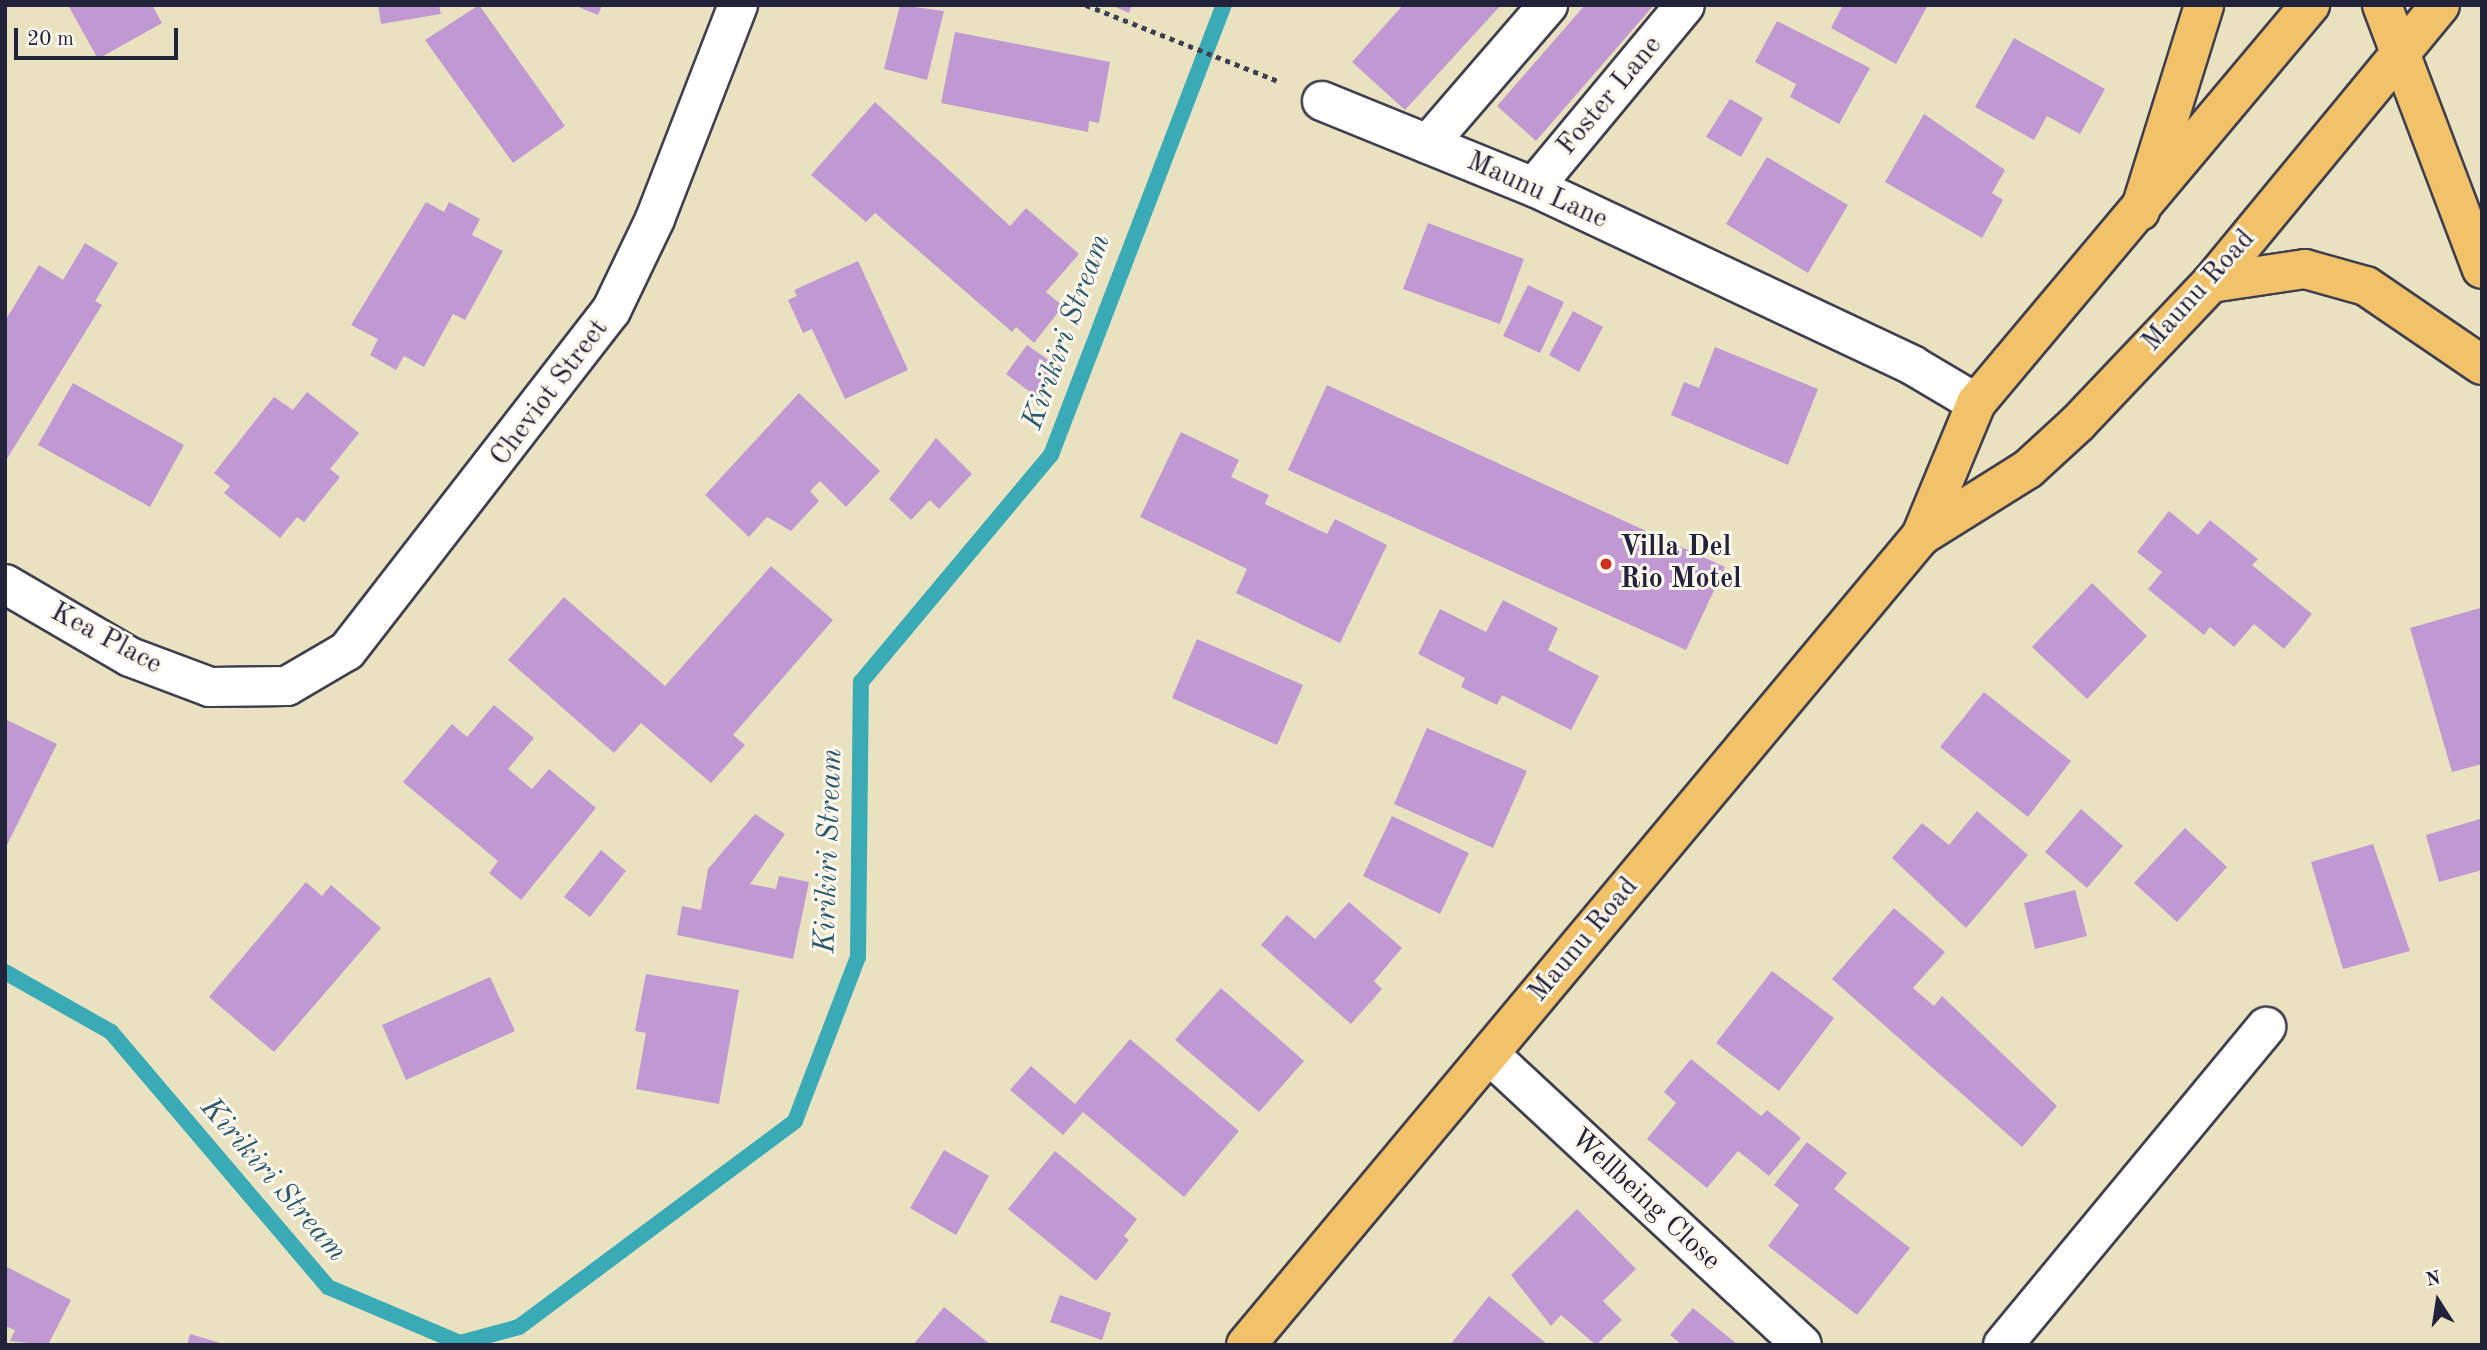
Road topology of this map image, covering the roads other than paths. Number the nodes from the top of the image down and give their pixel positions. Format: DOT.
graph roads {
  1 [pos="738,5"];
  2 [pos="1548,5"];
  3 [pos="1685,5"];
  4 [pos="2204,5"];
  5 [pos="2310,5"];
  6 [pos="2382,5"];
  7 [pos="2440,5"];
  8 [pos="2400,52"];
  9 [pos="1321,101"];
  10 [pos="1428,144"];
  11 [pos="1534,187"];
  12 [pos="2140,211"];
  13 [pos="2482,269"];
  14 [pos="2211,283"];
  15 [pos="2482,365"];
  16 [pos="1976,403"];
  17 [pos="1921,536"];
  18 [pos="5,584"];
  19 [pos="251,691"];
  20 [pos="2266,1027"];
  21 [pos="1489,1054"];
  22 [pos="1246,1345"];
  23 [pos="1802,1345"];
  24 [pos="2003,1345"];
  1 -- 19 [label="street, Cheviot Street"];
  2 -- 10 [label="street"];
  3 -- 11 [label="street, Foster Lane"];
  4 -- 12 [label="main road"];
  5 -- 12 [label="main road, Maunu Road"];
  6 -- 8 [label="main road"];
  7 -- 8 [label="main road, Maunu Road"];
  8 -- 13 [label="main road"];
  8 -- 14 [label="main road, Maunu Road"];
  9 -- 10 [label="street, Maunu Lane"];
  10 -- 11 [label="street, Maunu Lane"];
  11 -- 16 [label="street, Maunu Lane"];
  12 -- 16 [label="main road, Maunu Road"];
  14 -- 15 [label="main road"];
  14 -- 17 [label="main road, Maunu Road"];
  16 -- 17 [label="main road, Maunu Road"];
  17 -- 21 [label="main road, Maunu Road"];
  18 -- 19 [label="street, Kea Place"];
  20 -- 24 [label="street"];
  21 -- 22 [label="main road, Maunu Road"];
  21 -- 23 [label="street, Wellbeing Close"];
}
